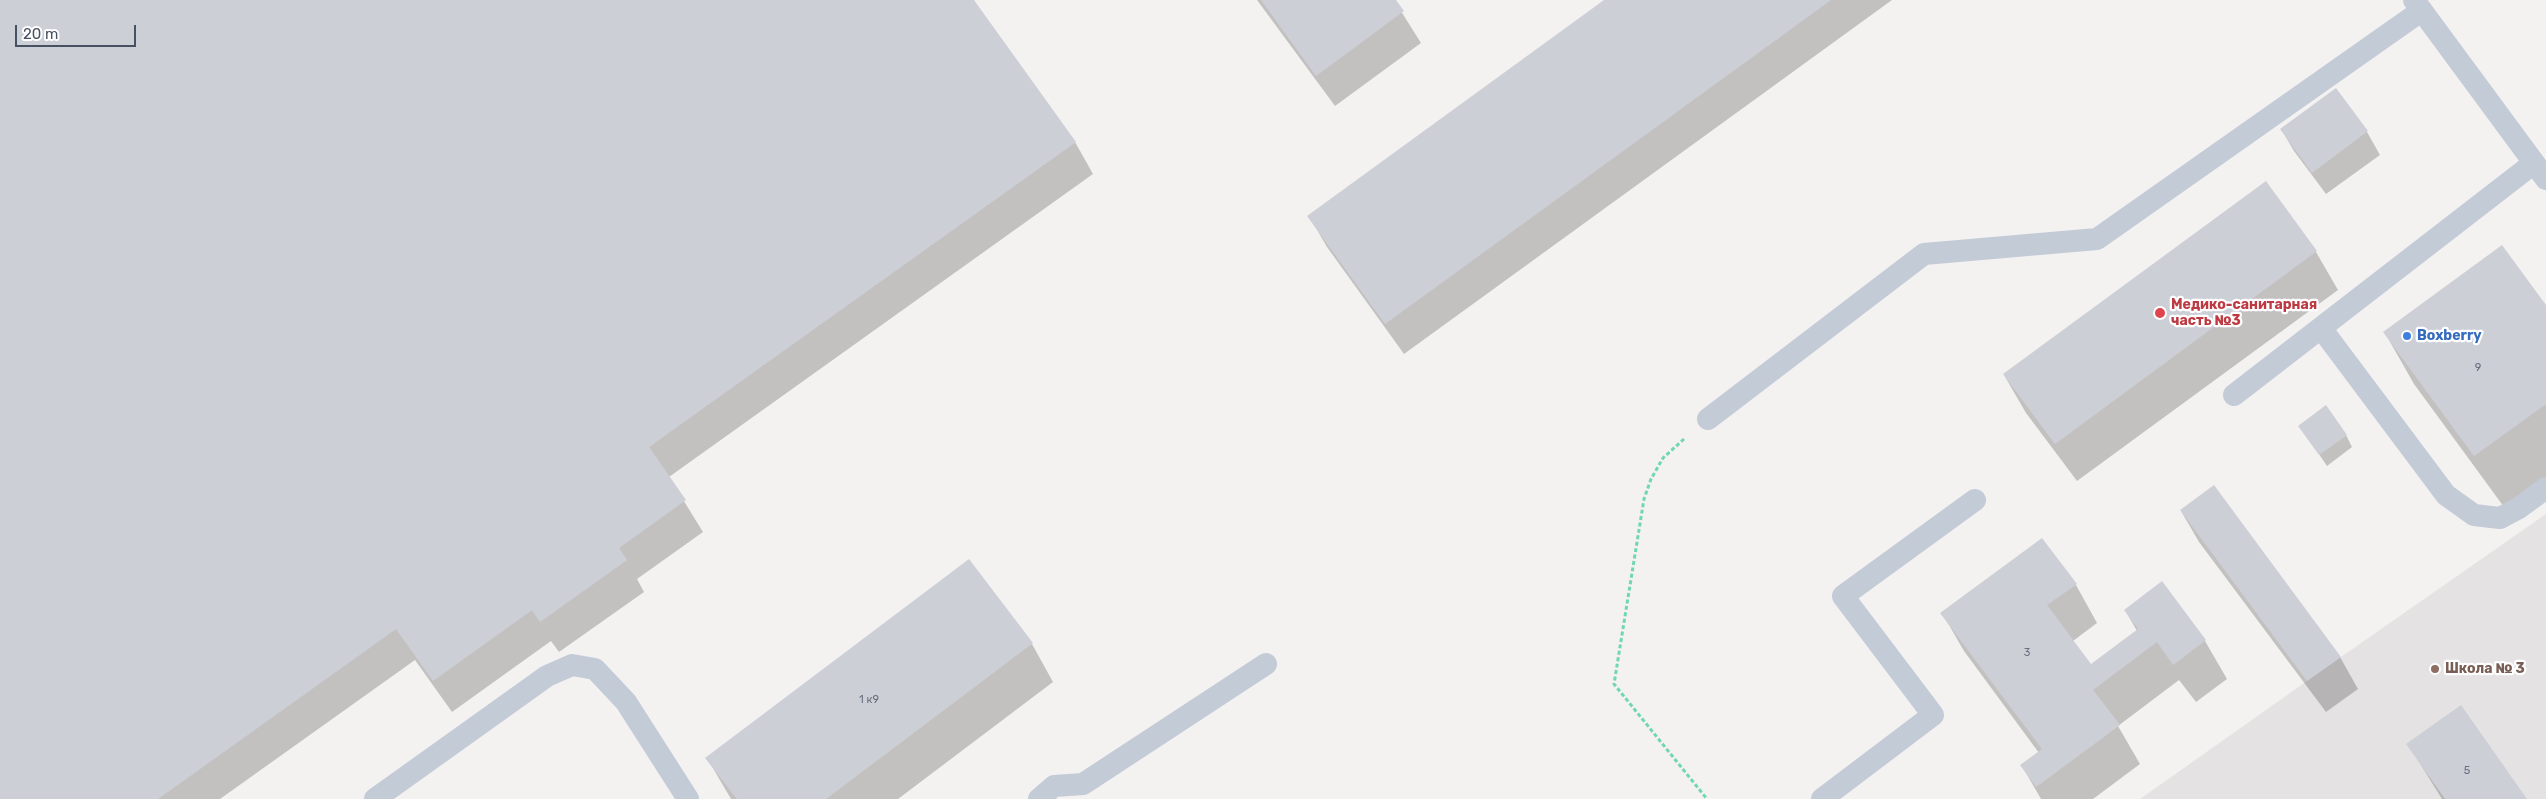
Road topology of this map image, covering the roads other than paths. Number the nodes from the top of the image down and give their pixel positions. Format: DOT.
graph roads {
  1 [pos="2418,6"];
  2 [pos="2540,171"];
  3 [pos="2321,328"];
  4 [pos="2234,395"];
  5 [pos="1708,420"];
  6 [pos="2546,488"];
  7 [pos="1975,500"];
  8 [pos="1266,664"];
  9 [pos="375,799"];
  10 [pos="688,799"];
  11 [pos="1039,799"];
  12 [pos="1822,799"];
  1 -- 2 [label="lane"];
  1 -- 5 [label="lane"];
  2 -- 3 [label="lane"];
  3 -- 4 [label="lane"];
  3 -- 6 [label="lane"];
  7 -- 12 [label="lane"];
  8 -- 11 [label="lane"];
  9 -- 10 [label="lane"];
}
